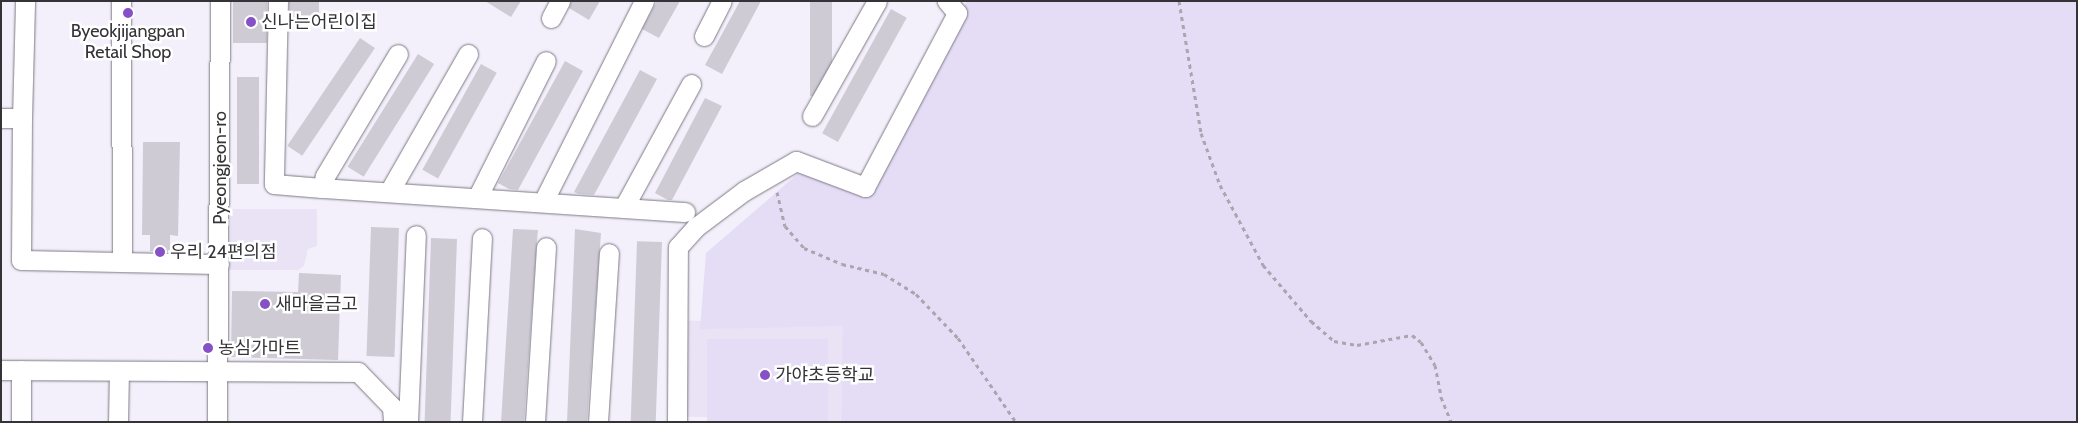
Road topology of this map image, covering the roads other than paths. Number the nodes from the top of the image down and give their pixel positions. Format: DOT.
graph roads {
  1 [pos="24,1"];
  2 [pos="121,1"];
  3 [pos="220,1"];
  4 [pos="278,1"];
  5 [pos="560,1"];
  6 [pos="644,1"];
  7 [pos="722,1"];
  8 [pos="877,1"];
  9 [pos="947,1"];
  10 [pos="551,18"];
  11 [pos="704,36"];
  12 [pos="398,54"];
  13 [pos="468,54"];
  14 [pos="546,61"];
  15 [pos="691,84"];
  16 [pos="812,116"];
  17 [pos="1,118"];
  18 [pos="22,118"];
  19 [pos="322,188"];
  20 [pos="390,192"];
  21 [pos="477,198"];
  22 [pos="543,202"];
  23 [pos="624,207"];
  24 [pos="685,212"];
  25 [pos="416,234"];
  26 [pos="482,238"];
  27 [pos="546,247"];
  28 [pos="609,253"];
  29 [pos="122,261"];
  30 [pos="219,264"];
  31 [pos="1,370"];
  32 [pos="21,370"];
  33 [pos="119,371"];
  34 [pos="218,371"];
  35 [pos="21,422"];
  36 [pos="118,422"];
  37 [pos="218,422"];
  38 [pos="393,422"];
  39 [pos="408,422"];
  40 [pos="472,422"];
  41 [pos="535,422"];
  42 [pos="598,422"];
  43 [pos="677,422"];
  1 -- 18 [label="street"];
  2 -- 29 [label="street"];
  3 -- 30 [label="street, Pyeongjeon-ro"];
  4 -- 19 [label="street"];
  5 -- 10 [label="street"];
  6 -- 22 [label="street"];
  7 -- 11 [label="street"];
  8 -- 16 [label="street"];
  9 -- 43 [label="street"];
  12 -- 19 [label="street"];
  13 -- 20 [label="street"];
  14 -- 21 [label="street"];
  15 -- 23 [label="street"];
  17 -- 18 [label="street"];
  18 -- 29 [label="street"];
  19 -- 20 [label="street"];
  20 -- 21 [label="street"];
  21 -- 22 [label="street"];
  22 -- 23 [label="street"];
  23 -- 24 [label="street"];
  25 -- 39 [label="street"];
  26 -- 40 [label="street"];
  27 -- 41 [label="street"];
  28 -- 42 [label="street"];
  29 -- 30 [label="street"];
  30 -- 34 [label="street, Pyeongjeon-ro"];
  31 -- 32 [label="street"];
  32 -- 33 [label="street"];
  32 -- 35 [label="street"];
  33 -- 34 [label="street"];
  33 -- 36 [label="street"];
  34 -- 37 [label="street, Pyeongjeon-ro"];
  34 -- 38 [label="street"];
}
